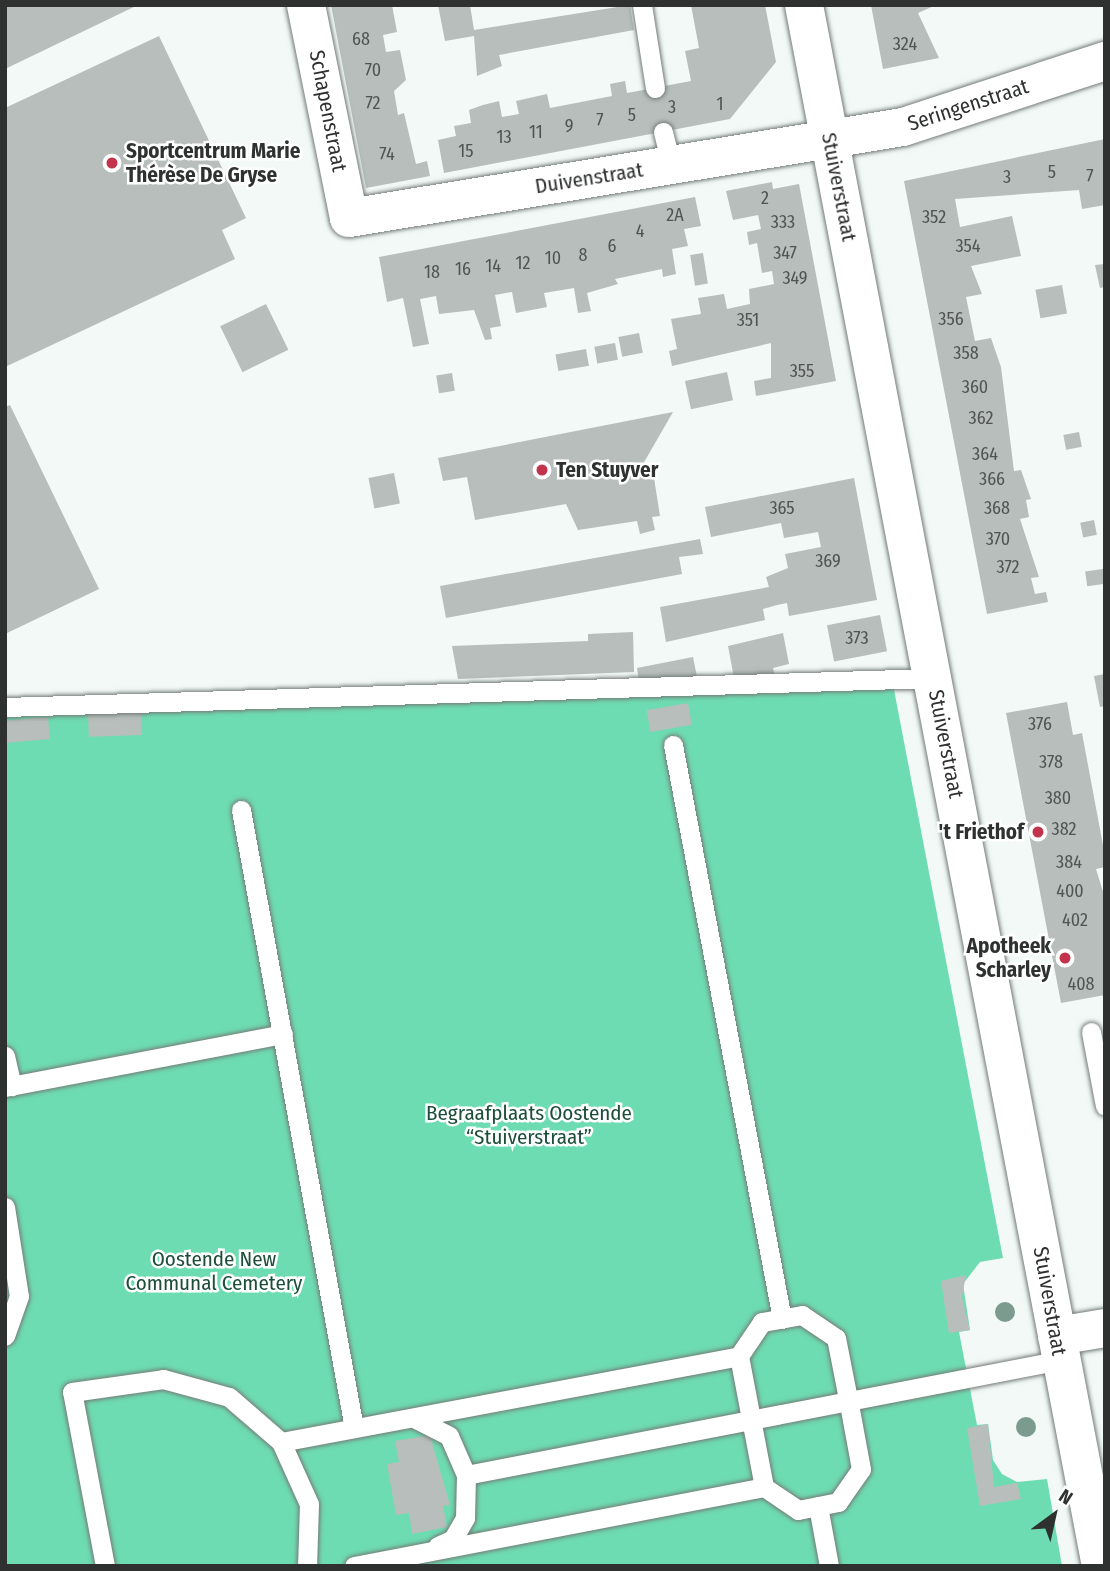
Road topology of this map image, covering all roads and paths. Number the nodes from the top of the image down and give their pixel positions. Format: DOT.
graph roads {
  1 [pos="306,5"];
  2 [pos="642,5"];
  3 [pos="804,5"];
  4 [pos="1105,61"];
  5 [pos="655,88"];
  6 [pos="829,138"];
  7 [pos="349,218"];
  8 [pos="934,678"];
  9 [pos="5,708"];
  10 [pos="673,745"];
  11 [pos="241,810"];
  12 [pos="1091,1032"];
  13 [pos="283,1034"];
  14 [pos="5,1056"];
  15 [pos="9,1086"];
  16 [pos="1105,1106"];
  17 [pos="5,1207"];
  18 [pos="782,1319"];
  19 [pos="1105,1328"];
  20 [pos="5,1336"];
  21 [pos="1059,1348"];
  22 [pos="739,1356"];
  23 [pos="849,1404"];
  24 [pos="410,1418"];
  25 [pos="752,1422"];
  26 [pos="354,1428"];
  27 [pos="281,1442"];
  28 [pos="466,1475"];
  29 [pos="764,1487"];
  30 [pos="818,1506"];
  31 [pos="434,1549"];
  32 [pos="380,1563"];
  33 [pos="105,1566"];
  34 [pos="307,1566"];
  35 [pos="354,1566"];
  36 [pos="829,1566"];
  37 [pos="1101,1566"];
  1 -- 7 [label="street, Schapenstraat"];
  2 -- 5 [label="lane"];
  3 -- 6 [label="street, Stuiverstraat"];
  4 -- 6 [label="street, Seringenstraat"];
  6 -- 7 [label="street, Duivenstraat"];
  6 -- 8 [label="street, Stuiverstraat"];
  8 -- 9 [label="lane"];
  8 -- 21 [label="street, Stuiverstraat"];
  10 -- 18 [label="lane"];
  11 -- 13 [label="lane"];
  12 -- 16 [label="lane"];
  13 -- 15 [label="lane"];
  13 -- 26 [label="lane"];
  14 -- 15 [label="lane"];
  17 -- 20 [label="lane"];
  18 -- 22 [label="lane"];
  18 -- 23 [label="lane"];
  19 -- 21 [label="street"];
  21 -- 23 [label="lane"];
  21 -- 37 [label="street, Stuiverstraat"];
  22 -- 24 [label="lane"];
  22 -- 25 [label="lane"];
  23 -- 25 [label="lane"];
  23 -- 30 [label="lane"];
  24 -- 26 [label="lane"];
  24 -- 28 [label="lane"];
  25 -- 28 [label="lane"];
  25 -- 29 [label="lane"];
  26 -- 27 [label="lane"];
  27 -- 33 [label="lane"];
  27 -- 34 [label="lane"];
  28 -- 31 [label="lane"];
  29 -- 30 [label="lane"];
  29 -- 31 [label="lane"];
  30 -- 36 [label="lane"];
  31 -- 32 [label="lane"];
  32 -- 35 [label="lane"];
}
